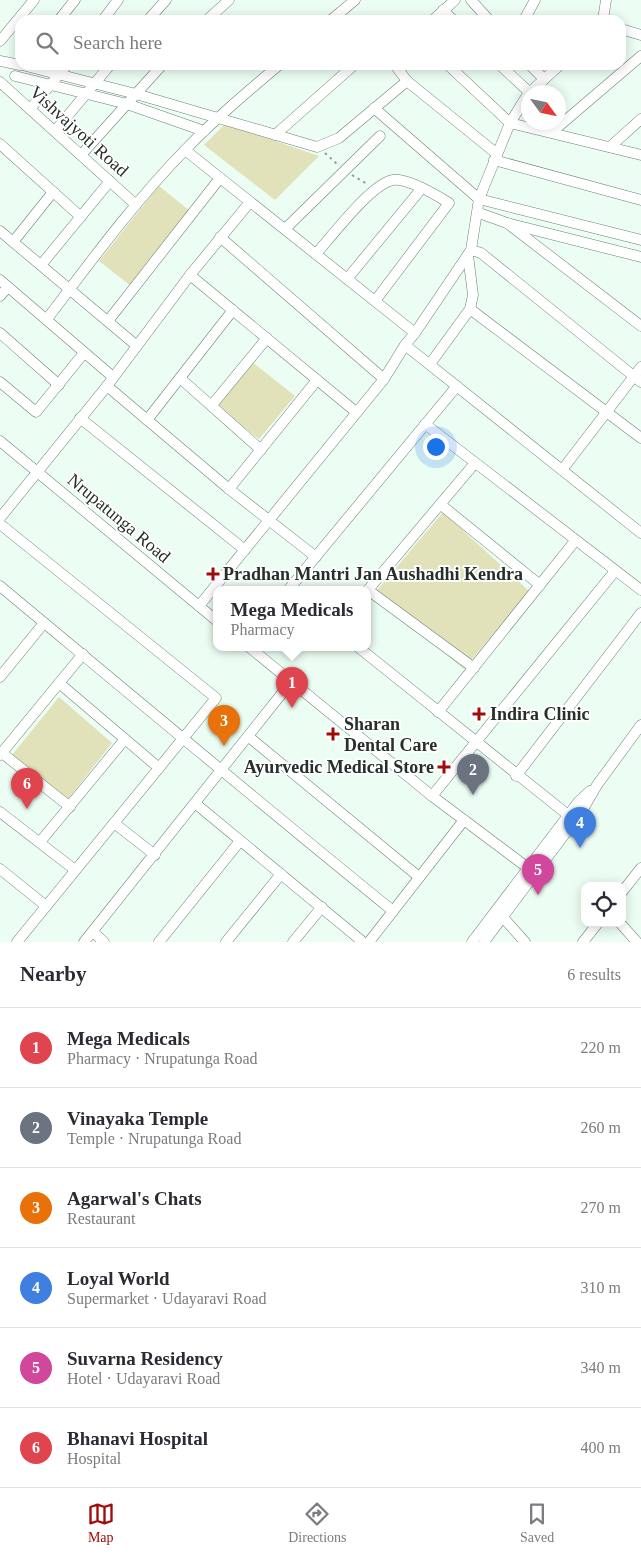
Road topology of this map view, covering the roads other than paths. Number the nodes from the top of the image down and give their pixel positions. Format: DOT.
graph roads {
  1 [pos="34,0"];
  2 [pos="75,0"];
  3 [pos="118,0"];
  4 [pos="166,0"];
  5 [pos="229,0"];
  6 [pos="355,0"];
  7 [pos="455,0"];
  8 [pos="471,0"];
  9 [pos="535,0"];
  10 [pos="606,0"];
  11 [pos="444,10"];
  12 [pos="22,15"];
  13 [pos="63,15"];
  14 [pos="106,15"];
  15 [pos="152,15"];
  16 [pos="212,15"];
  17 [pos="337,15"];
  18 [pos="438,15"];
  19 [pos="449,15"];
  20 [pos="484,15"];
  21 [pos="527,15"];
  22 [pos="604,15"];
  23 [pos="15,23"];
  24 [pos="626,30"];
  25 [pos="641,35"];
  26 [pos="0,41"];
  27 [pos="641,56"];
  28 [pos="0,61"];
  29 [pos="15,64"];
  30 [pos="626,69"];
  31 [pos="19,70"];
  32 [pos="44,70"];
  33 [pos="63,70"];
  34 [pos="106,70"];
  35 [pos="158,70"];
  36 [pos="273,70"];
  37 [pos="348,70"];
  38 [pos="399,70"];
  39 [pos="453,70"];
  40 [pos="505,70"];
  41 [pos="535,70"];
  42 [pos="554,70"];
  43 [pos="625,70"];
  44 [pos="60,74"];
  45 [pos="15,76"];
  46 [pos="544,79"];
  47 [pos="407,81"];
  48 [pos="95,83"];
  49 [pos="3,84"];
  50 [pos="52,84"];
  51 [pos="521,85"];
  52 [pos="538,85"];
  53 [pos="86,94"];
  54 [pos="136,94"];
  55 [pos="127,104"];
  56 [pos="521,106"];
  57 [pos="374,108"];
  58 [pos="30,109"];
  59 [pos="217,118"];
  60 [pos="641,119"];
  61 [pos="510,123"];
  62 [pos="55,131"];
  63 [pos="204,131"];
  64 [pos="552,132"];
  65 [pos="275,135"];
  66 [pos="380,136"];
  67 [pos="0,144"];
  68 [pos="610,147"];
  69 [pos="185,150"];
  70 [pos="81,155"];
  71 [pos="641,155"];
  72 [pos="495,157"];
  73 [pos="220,178"];
  74 [pos="110,181"];
  75 [pos="422,188"];
  76 [pos="53,192"];
  77 [pos="479,199"];
  78 [pos="641,200"];
  79 [pos="250,202"];
  80 [pos="136,205"];
  81 [pos="478,212"];
  82 [pos="81,216"];
  83 [pos="506,222"];
  84 [pos="285,229"];
  85 [pos="0,231"];
  86 [pos="220,236"];
  87 [pos="641,240"];
  88 [pos="13,242"];
  89 [pos="469,253"];
  90 [pos="316,254"];
  91 [pos="641,257"];
  92 [pos="41,265"];
  93 [pos="190,275"];
  94 [pos="347,279"];
  95 [pos="4,283"];
  96 [pos="70,289"];
  97 [pos="0,296"];
  98 [pos="375,302"];
  99 [pos="470,309"];
  100 [pos="233,310"];
  101 [pos="47,319"];
  102 [pos="108,321"];
  103 [pos="641,326"];
  104 [pos="0,333"];
  105 [pos="415,333"];
  106 [pos="267,338"];
  107 [pos="405,345"];
  108 [pos="136,346"];
  109 [pos="84,353"];
  110 [pos="430,364"];
  111 [pos="641,367"];
  112 [pos="113,377"];
  113 [pos="180,378"];
  114 [pos="384,379"];
  115 [pos="638,379"];
  116 [pos="317,380"];
  117 [pos="0,382"];
  118 [pos="59,385"];
  119 [pos="107,386"];
  120 [pos="456,386"];
  121 [pos="212,405"];
  122 [pos="356,412"];
  123 [pos="606,414"];
  124 [pos="80,418"];
  125 [pos="147,420"];
  126 [pos="425,424"];
  127 [pos="641,438"];
  128 [pos="0,441"];
  129 [pos="260,450"];
  130 [pos="475,463"];
  131 [pos="37,470"];
  132 [pos="562,470"];
  133 [pos="229,489"];
  134 [pos="440,504"];
  135 [pos="0,518"];
  136 [pos="268,520"];
  137 [pos="0,524"];
  138 [pos="641,533"];
  139 [pos="575,541"];
  140 [pos="244,550"];
  141 [pos="316,557"];
  142 [pos="615,571"];
  143 [pos="540,585"];
  144 [pos="215,586"];
  145 [pos="292,586"];
  146 [pos="370,586"];
  147 [pos="213,589"];
  148 [pos="1,590"];
  149 [pos="641,590"];
  150 [pos="371,593"];
  151 [pos="199,606"];
  152 [pos="641,613"];
  153 [pos="213,618"];
  154 [pos="44,623"];
  155 [pos="254,651"];
  156 [pos="363,651"];
  157 [pos="84,654"];
  158 [pos="474,668"];
  159 [pos="0,677"];
  160 [pos="291,682"];
  161 [pos="59,683"];
  162 [pos="438,712"];
  163 [pos="641,724"];
  164 [pos="249,737"];
  165 [pos="125,739"];
  166 [pos="182,739"];
  167 [pos="475,741"];
  168 [pos="1,754"];
  169 [pos="159,768"];
  170 [pos="221,772"];
  171 [pos="516,776"];
  172 [pos="597,785"];
  173 [pos="432,796"];
  174 [pos="196,804"];
  175 [pos="70,807"];
  176 [pos="0,812"];
  177 [pos="568,815"];
  178 [pos="464,820"];
  179 [pos="114,823"];
  180 [pos="240,841"];
  181 [pos="40,842"];
  182 [pos="155,855"];
  183 [pos="641,868"];
  184 [pos="75,870"];
  185 [pos="532,871"];
  186 [pos="2,873"];
  187 [pos="281,874"];
  188 [pos="419,877"];
  189 [pos="626,887"];
  190 [pos="46,906"];
  191 [pos="322,907"];
  192 [pos="393,911"];
  193 [pos="500,913"];
  194 [pos="595,927"];
  195 [pos="624,927"];
  196 [pos="93,932"];
  197 [pos="17,942"];
  198 [pos="84,942"];
  199 [pos="104,942"];
  200 [pos="159,942"];
  201 [pos="226,942"];
  202 [pos="293,942"];
  203 [pos="364,942"];
  204 [pos="369,942"];
  205 [pos="472,942"];
  206 [pos="484,942"];
  207 [pos="525,942"];
  208 [pos="583,942"];
  209 [pos="637,942"];
  1 -- 12 [label="street"];
  2 -- 13 [label="street"];
  3 -- 14 [label="street"];
  4 -- 15 [label="street"];
  5 -- 16 [label="street"];
  6 -- 17 [label="street"];
  7 -- 11 [label="street"];
  8 -- 20 [label="street"];
  9 -- 21 [label="street"];
  10 -- 22 [label="street"];
  11 -- 18 [label="street"];
  11 -- 19 [label="street"];
  23 -- 26 [label="street"];
  24 -- 25 [label="street"];
  27 -- 30 [label="street"];
  28 -- 29 [label="street"];
  31 -- 45 [label="street"];
  32 -- 44 [label="street"];
  33 -- 44 [label="street"];
  34 -- 48 [label="street"];
  35 -- 54 [label="street"];
  36 -- 59 [label="street"];
  37 -- 65 [label="street"];
  38 -- 47 [label="street"];
  39 -- 61 [label="street"];
  40 -- 51 [label="street"];
  41 -- 46 [label="street"];
  42 -- 46 [label="street"];
  43 -- 64 [label="street"];
  44 -- 48 [label="street"];
  44 -- 50 [label="street"];
  45 -- 49 [label="street"];
  45 -- 50 [label="street"];
  46 -- 52 [label="street"];
  47 -- 57 [label="street"];
  47 -- 72 [label="street"];
  48 -- 53 [label="street"];
  48 -- 54 [label="street"];
  49 -- 58 [label="street, Vishvajyoti Road"];
  50 -- 53 [label="street"];
  50 -- 58 [label="street"];
  53 -- 55 [label="street"];
  53 -- 62 [label="street"];
  54 -- 55 [label="street"];
  54 -- 59 [label="street"];
  55 -- 63 [label="street"];
  55 -- 70 [label="street"];
  56 -- 61 [label="street"];
  57 -- 65 [label="street"];
  57 -- 77 [label="street"];
  58 -- 62 [label="street, Vishvajyoti Road"];
  59 -- 63 [label="street"];
  59 -- 65 [label="street"];
  60 -- 68 [label="street"];
  61 -- 64 [label="street"];
  61 -- 72 [label="street"];
  62 -- 70 [label="street, Vishvajyoti Road"];
  63 -- 69 [label="street"];
  64 -- 68 [label="street"];
  66 -- 84 [label="street"];
  67 -- 76 [label="street"];
  68 -- 71 [label="street"];
  69 -- 73 [label="street"];
  69 -- 80 [label="street"];
  70 -- 74 [label="street, Vishvajyoti Road"];
  72 -- 77 [label="street"];
  72 -- 78 [label="street"];
  73 -- 79 [label="street"];
  73 -- 102 [label="street"];
  74 -- 80 [label="street, Vishvajyoti Road"];
  74 -- 82 [label="street"];
  75 -- 90 [label="street"];
  75 -- 94 [label="street"];
  75 -- 98 [label="street"];
  76 -- 82 [label="street"];
  76 -- 88 [label="street"];
  77 -- 81 [label="street"];
  77 -- 87 [label="street"];
  79 -- 84 [label="street"];
  79 -- 86 [label="street"];
  80 -- 96 [label="street"];
  81 -- 83 [label="street"];
  81 -- 89 [label="street"];
  82 -- 92 [label="street"];
  83 -- 91 [label="street"];
  83 -- 103 [label="street"];
  84 -- 90 [label="street"];
  85 -- 88 [label="street"];
  86 -- 93 [label="street"];
  86 -- 114 [label="street"];
  88 -- 92 [label="street"];
  89 -- 99 [label="street"];
  89 -- 105 [label="street"];
  89 -- 115 [label="street"];
  90 -- 94 [label="street"];
  92 -- 96 [label="street"];
  93 -- 100 [label="street"];
  93 -- 108 [label="street"];
  94 -- 98 [label="street"];
  95 -- 97 [label="street"];
  95 -- 101 [label="street"];
  96 -- 101 [label="street"];
  96 -- 102 [label="street"];
  98 -- 105 [label="street"];
  99 -- 110 [label="street"];
  99 -- 123 [label="street"];
  100 -- 106 [label="street"];
  100 -- 113 [label="street"];
  101 -- 109 [label="street"];
  102 -- 108 [label="street"];
  104 -- 118 [label="street"];
  105 -- 107 [label="street"];
  106 -- 116 [label="street"];
  106 -- 121 [label="street"];
  107 -- 110 [label="street"];
  107 -- 114 [label="street"];
  108 -- 112 [label="street"];
  109 -- 112 [label="street"];
  109 -- 118 [label="street"];
  110 -- 120 [label="street"];
  111 -- 115 [label="street"];
  112 -- 119 [label="street"];
  113 -- 121 [label="street"];
  113 -- 125 [label="street"];
  114 -- 122 [label="street"];
  115 -- 123 [label="street"];
  116 -- 122 [label="street"];
  116 -- 129 [label="street"];
  117 -- 118 [label="street"];
  119 -- 124 [label="street"];
  119 -- 125 [label="street"];
  120 -- 126 [label="street"];
  120 -- 132 [label="street"];
  121 -- 129 [label="street"];
  122 -- 136 [label="street"];
  123 -- 127 [label="street"];
  123 -- 132 [label="street"];
  124 -- 131 [label="street"];
  124 -- 140 [label="street"];
  125 -- 133 [label="street"];
  126 -- 130 [label="street"];
  126 -- 141 [label="street"];
  128 -- 131 [label="street, Nrupatunga Road"];
  129 -- 133 [label="street"];
  130 -- 134 [label="street"];
  130 -- 139 [label="street"];
  131 -- 135 [label="street"];
  131 -- 151 [label="street, Nrupatunga Road"];
  132 -- 138 [label="street"];
  133 -- 136 [label="street"];
  134 -- 143 [label="street"];
  134 -- 146 [label="street"];
  136 -- 140 [label="street"];
  136 -- 141 [label="street"];
  137 -- 166 [label="street"];
  139 -- 142 [label="street"];
  139 -- 143 [label="street"];
  140 -- 144 [label="street"];
  141 -- 145 [label="street"];
  142 -- 149 [label="street"];
  142 -- 167 [label="street"];
  143 -- 158 [label="street"];
  147 -- 151 [label="street"];
  148 -- 154 [label="street"];
  150 -- 158 [label="street"];
  151 -- 153 [label="street, Nrupatunga Road"];
  152 -- 171 [label="street"];
  154 -- 157 [label="street"];
  154 -- 159 [label="street"];
  155 -- 160 [label="street"];
  156 -- 162 [label="street"];
  157 -- 161 [label="street"];
  157 -- 166 [label="street"];
  158 -- 162 [label="street"];
  160 -- 164 [label="street"];
  160 -- 173 [label="street"];
  161 -- 165 [label="street"];
  161 -- 168 [label="street"];
  162 -- 167 [label="street"];
  163 -- 172 [label="street"];
  164 -- 170 [label="street"];
  164 -- 188 [label="street"];
  165 -- 169 [label="street"];
  165 -- 175 [label="street"];
  166 -- 169 [label="street"];
  166 -- 170 [label="street"];
  167 -- 171 [label="street"];
  167 -- 173 [label="street"];
  168 -- 175 [label="street"];
  169 -- 179 [label="street"];
  170 -- 174 [label="street"];
  170 -- 192 [label="street"];
  171 -- 177 [label="street"];
  172 -- 177 [label="street"];
  172 -- 185 [label="street"];
  173 -- 178 [label="street"];
  174 -- 180 [label="street"];
  174 -- 182 [label="street"];
  175 -- 181 [label="street"];
  176 -- 181 [label="street"];
  177 -- 185 [label="street"];
  178 -- 185 [label="street"];
  178 -- 188 [label="street"];
  179 -- 182 [label="street"];
  179 -- 184 [label="street"];
  180 -- 187 [label="street"];
  180 -- 200 [label="street"];
  181 -- 184 [label="street"];
  182 -- 196 [label="street"];
  183 -- 189 [label="street"];
  184 -- 190 [label="street"];
  185 -- 193 [label="street"];
  186 -- 190 [label="street"];
  187 -- 191 [label="street"];
  187 -- 201 [label="street"];
  188 -- 192 [label="street"];
  190 -- 197 [label="street"];
  191 -- 202 [label="street"];
  191 -- 203 [label="street"];
  192 -- 204 [label="street"];
  193 -- 205 [label="street"];
  193 -- 206 [label="street"];
  193 -- 207 [label="street"];
  194 -- 208 [label="street"];
  195 -- 209 [label="street"];
  196 -- 198 [label="street"];
  196 -- 199 [label="street"];
}
